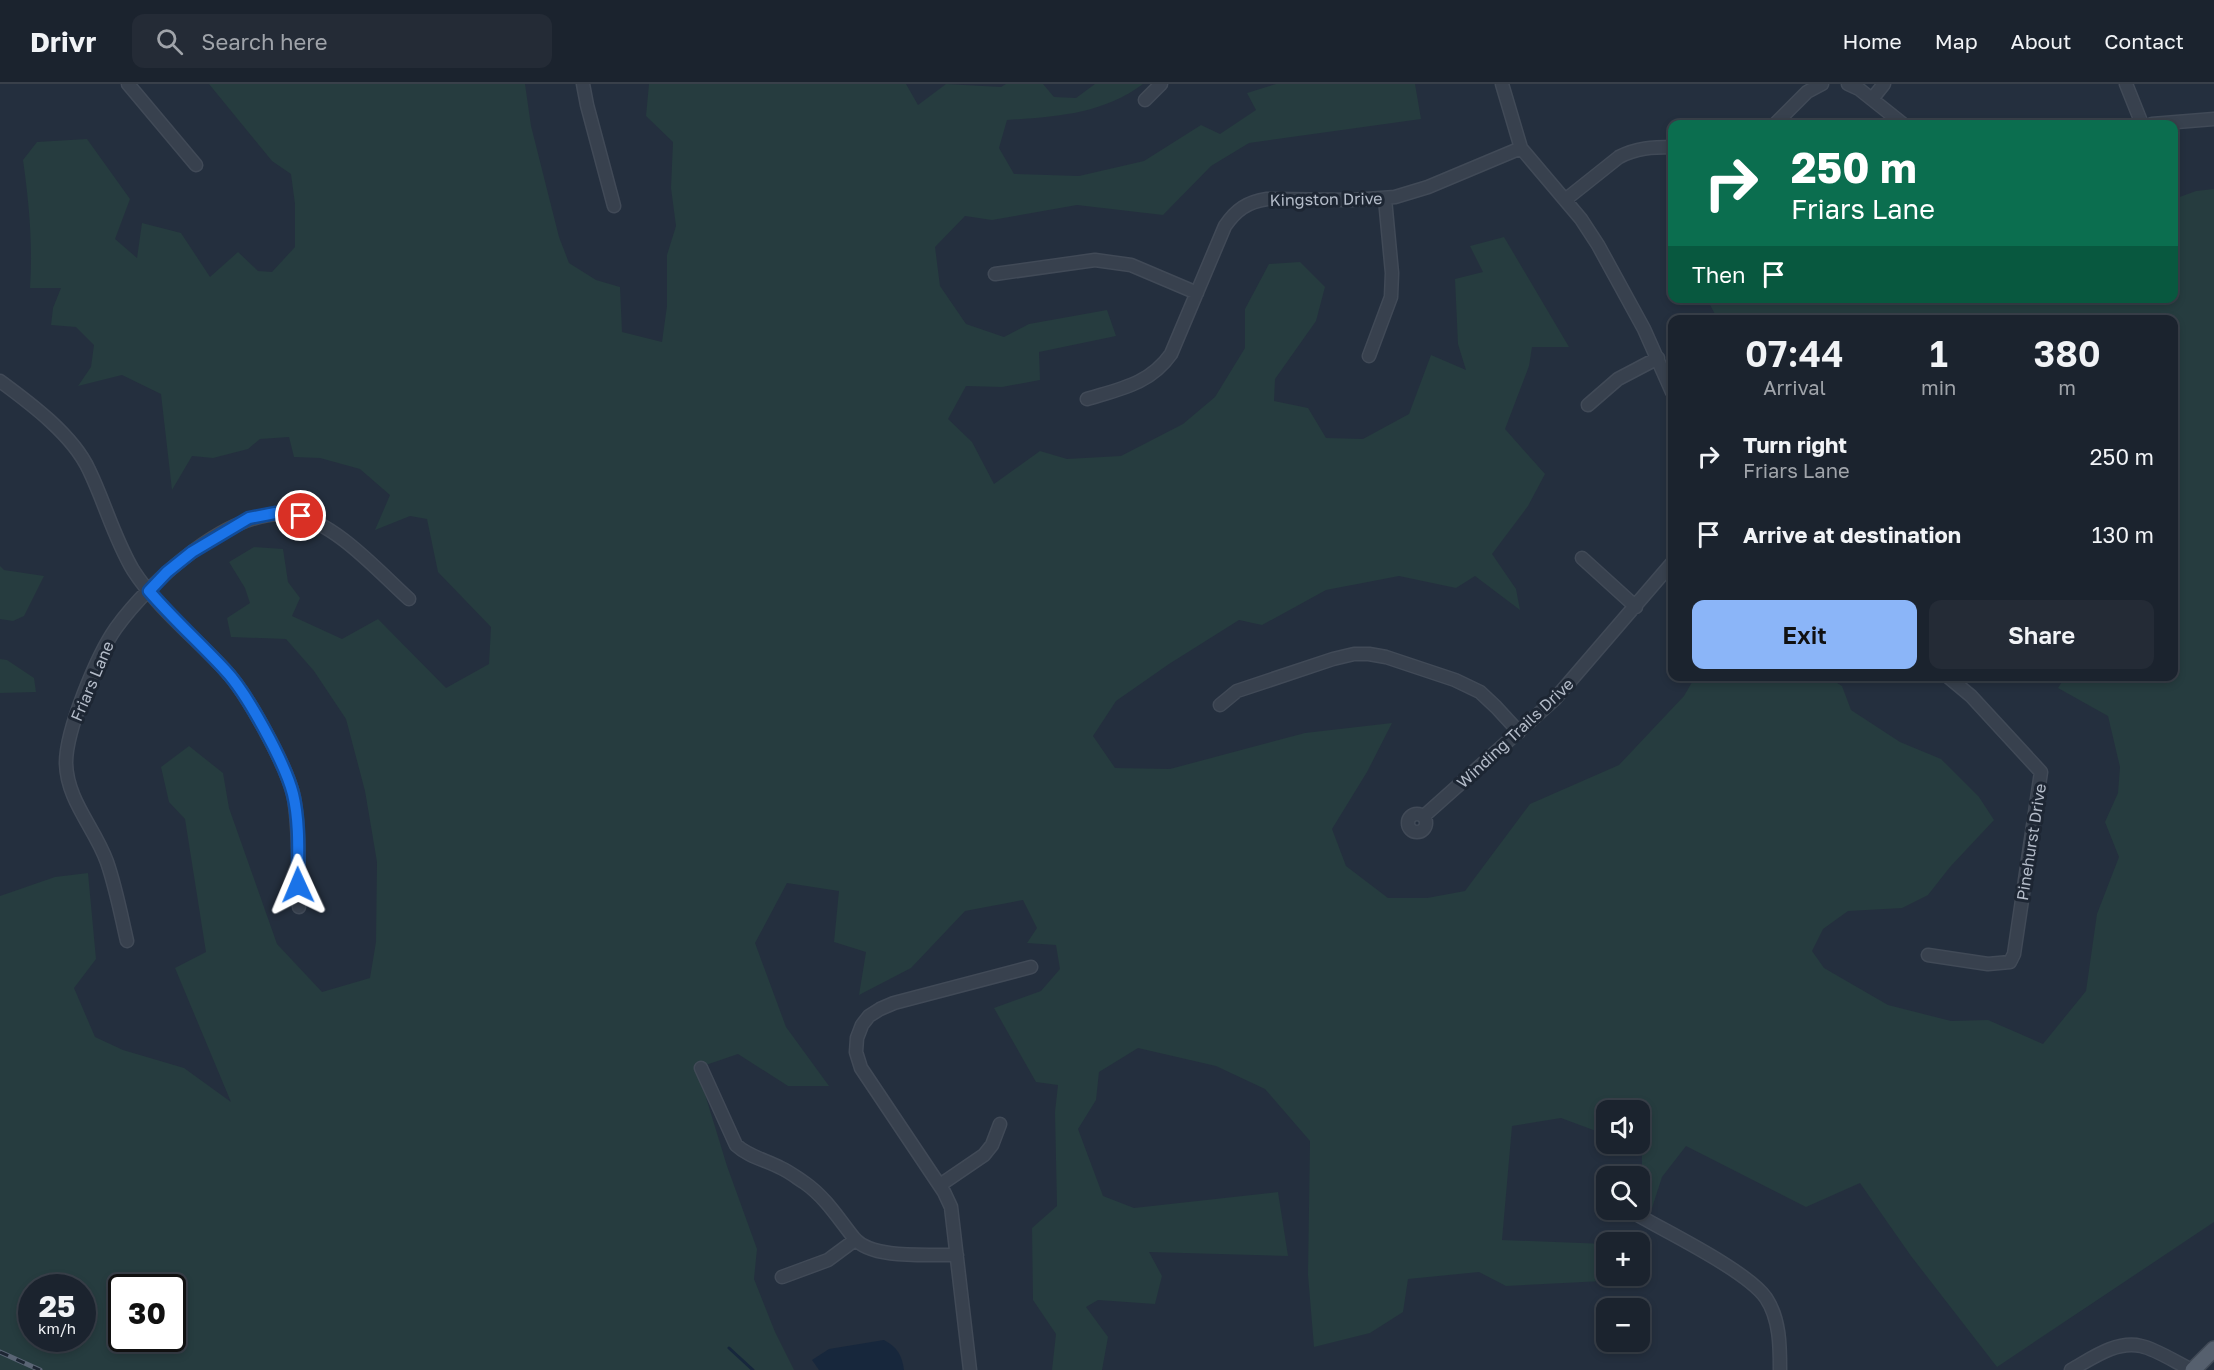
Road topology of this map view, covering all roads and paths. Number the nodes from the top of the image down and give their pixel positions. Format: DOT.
graph roads {
  1 [pos="128,84"];
  2 [pos="583,84"];
  3 [pos="1161,84"];
  4 [pos="1502,84"];
  5 [pos="1822,84"];
  6 [pos="1848,84"];
  7 [pos="1884,84"];
  8 [pos="2126,84"];
  9 [pos="1872,99"];
  10 [pos="1144,100"];
  11 [pos="2214,119"];
  12 [pos="1779,120"];
  13 [pos="1898,120"];
  14 [pos="2140,120"];
  15 [pos="2178,122"];
  16 [pos="1668,147"];
  17 [pos="1521,148"];
  18 [pos="196,165"];
  19 [pos="1385,199"];
  20 [pos="1565,200"];
  21 [pos="614,206"];
  22 [pos="994,274"];
  23 [pos="1197,293"];
  24 [pos="1369,356"];
  25 [pos="1658,358"];
  26 [pos="0,381"];
  27 [pos="1668,382"];
  28 [pos="1087,399"];
  29 [pos="1588,405"];
  30 [pos="1582,558"];
  31 [pos="1668,568"];
  32 [pos="149,591"];
  33 [pos="409,598"];
  34 [pos="1636,607"];
  35 [pos="1963,681"];
  36 [pos="1220,705"];
  37 [pos="1519,732"];
  38 [pos="1424,816"];
  39 [pos="299,907"];
  40 [pos="127,941"];
  41 [pos="1928,955"];
  42 [pos="1031,967"];
  43 [pos="700,1068"];
  44 [pos="1000,1124"];
  45 [pos="940,1185"];
  46 [pos="1646,1220"];
  47 [pos="855,1240"];
  48 [pos="957,1255"];
  49 [pos="782,1278"];
  50 [pos="2214,1349"];
  51 [pos="970,1370"];
  52 [pos="1780,1370"];
  53 [pos="2071,1370"];
  54 [pos="2192,1370"];
  1 -- 18 [label="street"];
  2 -- 21 [label="street"];
  3 -- 10 [label="street"];
  4 -- 17 [label="street"];
  5 -- 12 [label="street"];
  6 -- 9 [label="street"];
  7 -- 9 [label="street"];
  8 -- 14 [label="street"];
  9 -- 13 [label="street"];
  11 -- 15 [label="street"];
  16 -- 20 [label="street"];
  17 -- 19 [label="street, Kingston Drive"];
  17 -- 20 [label="street"];
  19 -- 23 [label="street, Kingston Drive"];
  19 -- 24 [label="street"];
  20 -- 25 [label="street"];
  22 -- 23 [label="street"];
  23 -- 28 [label="street, Kingston Drive"];
  25 -- 27 [label="street"];
  25 -- 29 [label="street"];
  26 -- 32 [label="street"];
  30 -- 34 [label="street"];
  31 -- 34 [label="street, Winding Trails Drive"];
  32 -- 33 [label="street, Friars Lane"];
  32 -- 39 [label="street"];
  32 -- 40 [label="street, Friars Lane"];
  34 -- 37 [label="street, Winding Trails Drive"];
  35 -- 41 [label="street, Pinehurst Drive"];
  36 -- 37 [label="street"];
  37 -- 38 [label="street, Winding Trails Drive"];
  42 -- 45 [label="street"];
  43 -- 47 [label="street"];
  44 -- 45 [label="street"];
  45 -- 48 [label="street"];
  46 -- 52 [label="street"];
  47 -- 48 [label="street"];
  47 -- 49 [label="street"];
  48 -- 51 [label="street"];
  50 -- 54 [label="main road"];
  53 -- 54 [label="street"];
}
